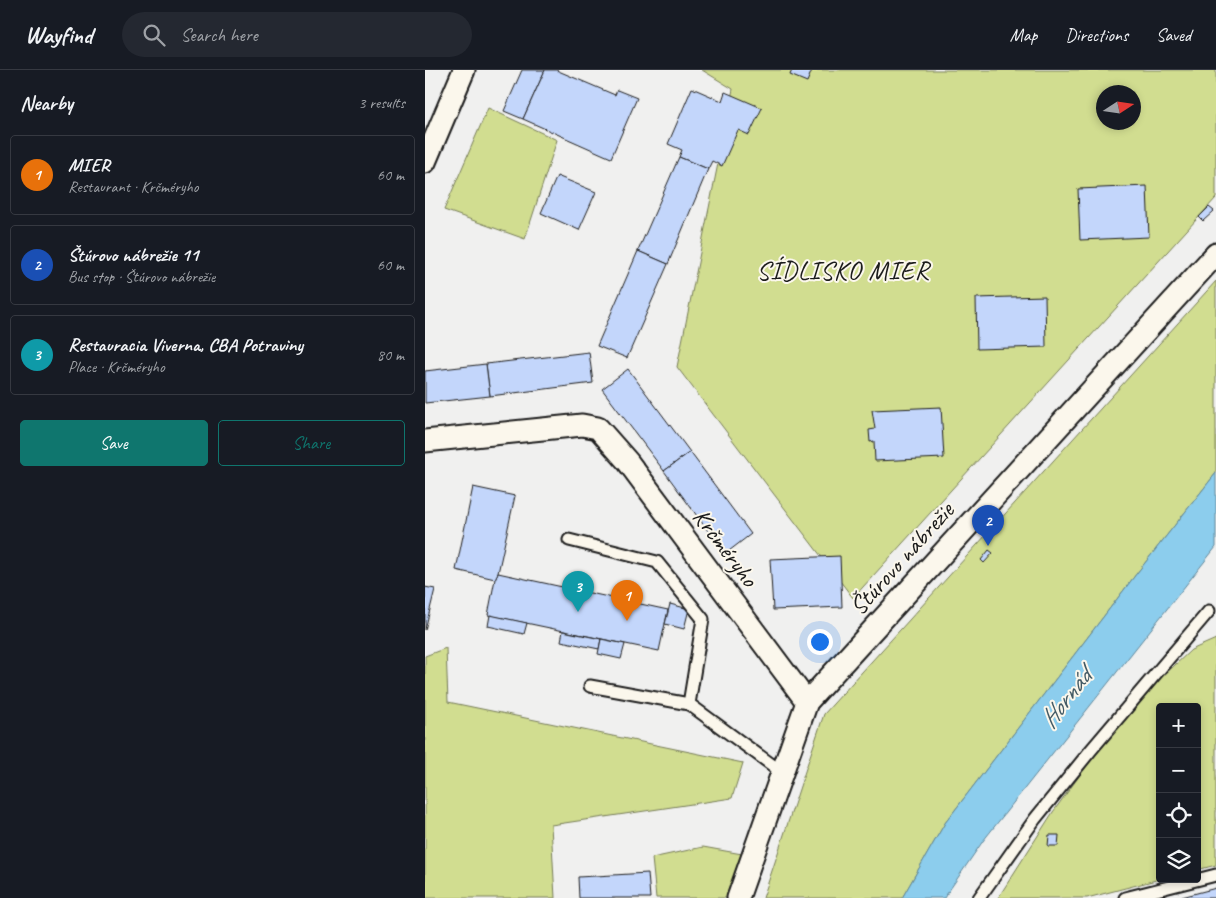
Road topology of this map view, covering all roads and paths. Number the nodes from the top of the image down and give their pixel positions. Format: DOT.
graph roads {
  1 [pos="464,70"];
  2 [pos="425,162"];
  3 [pos="1216,254"];
  4 [pos="425,441"];
  5 [pos="569,540"];
  6 [pos="1209,611"];
  7 [pos="590,686"];
  8 [pos="807,702"];
  9 [pos="689,704"];
  10 [pos="783,773"];
  11 [pos="1216,875"];
  12 [pos="738,898"];
  13 [pos="979,898"];
  14 [pos="1125,898"];
  1 -- 2 [label="street"];
  3 -- 8 [label="street, Štúrovo nábrežie"];
  4 -- 8 [label="street, Krčméryho"];
  5 -- 9 [label="lane"];
  6 -- 13 [label="lane"];
  7 -- 9 [label="lane"];
  8 -- 10 [label="street, Štúrovo nábrežie"];
  9 -- 10 [label="lane"];
  10 -- 12 [label="street, Štúrovo nábrežie"];
  11 -- 14 [label="lane"];
}
